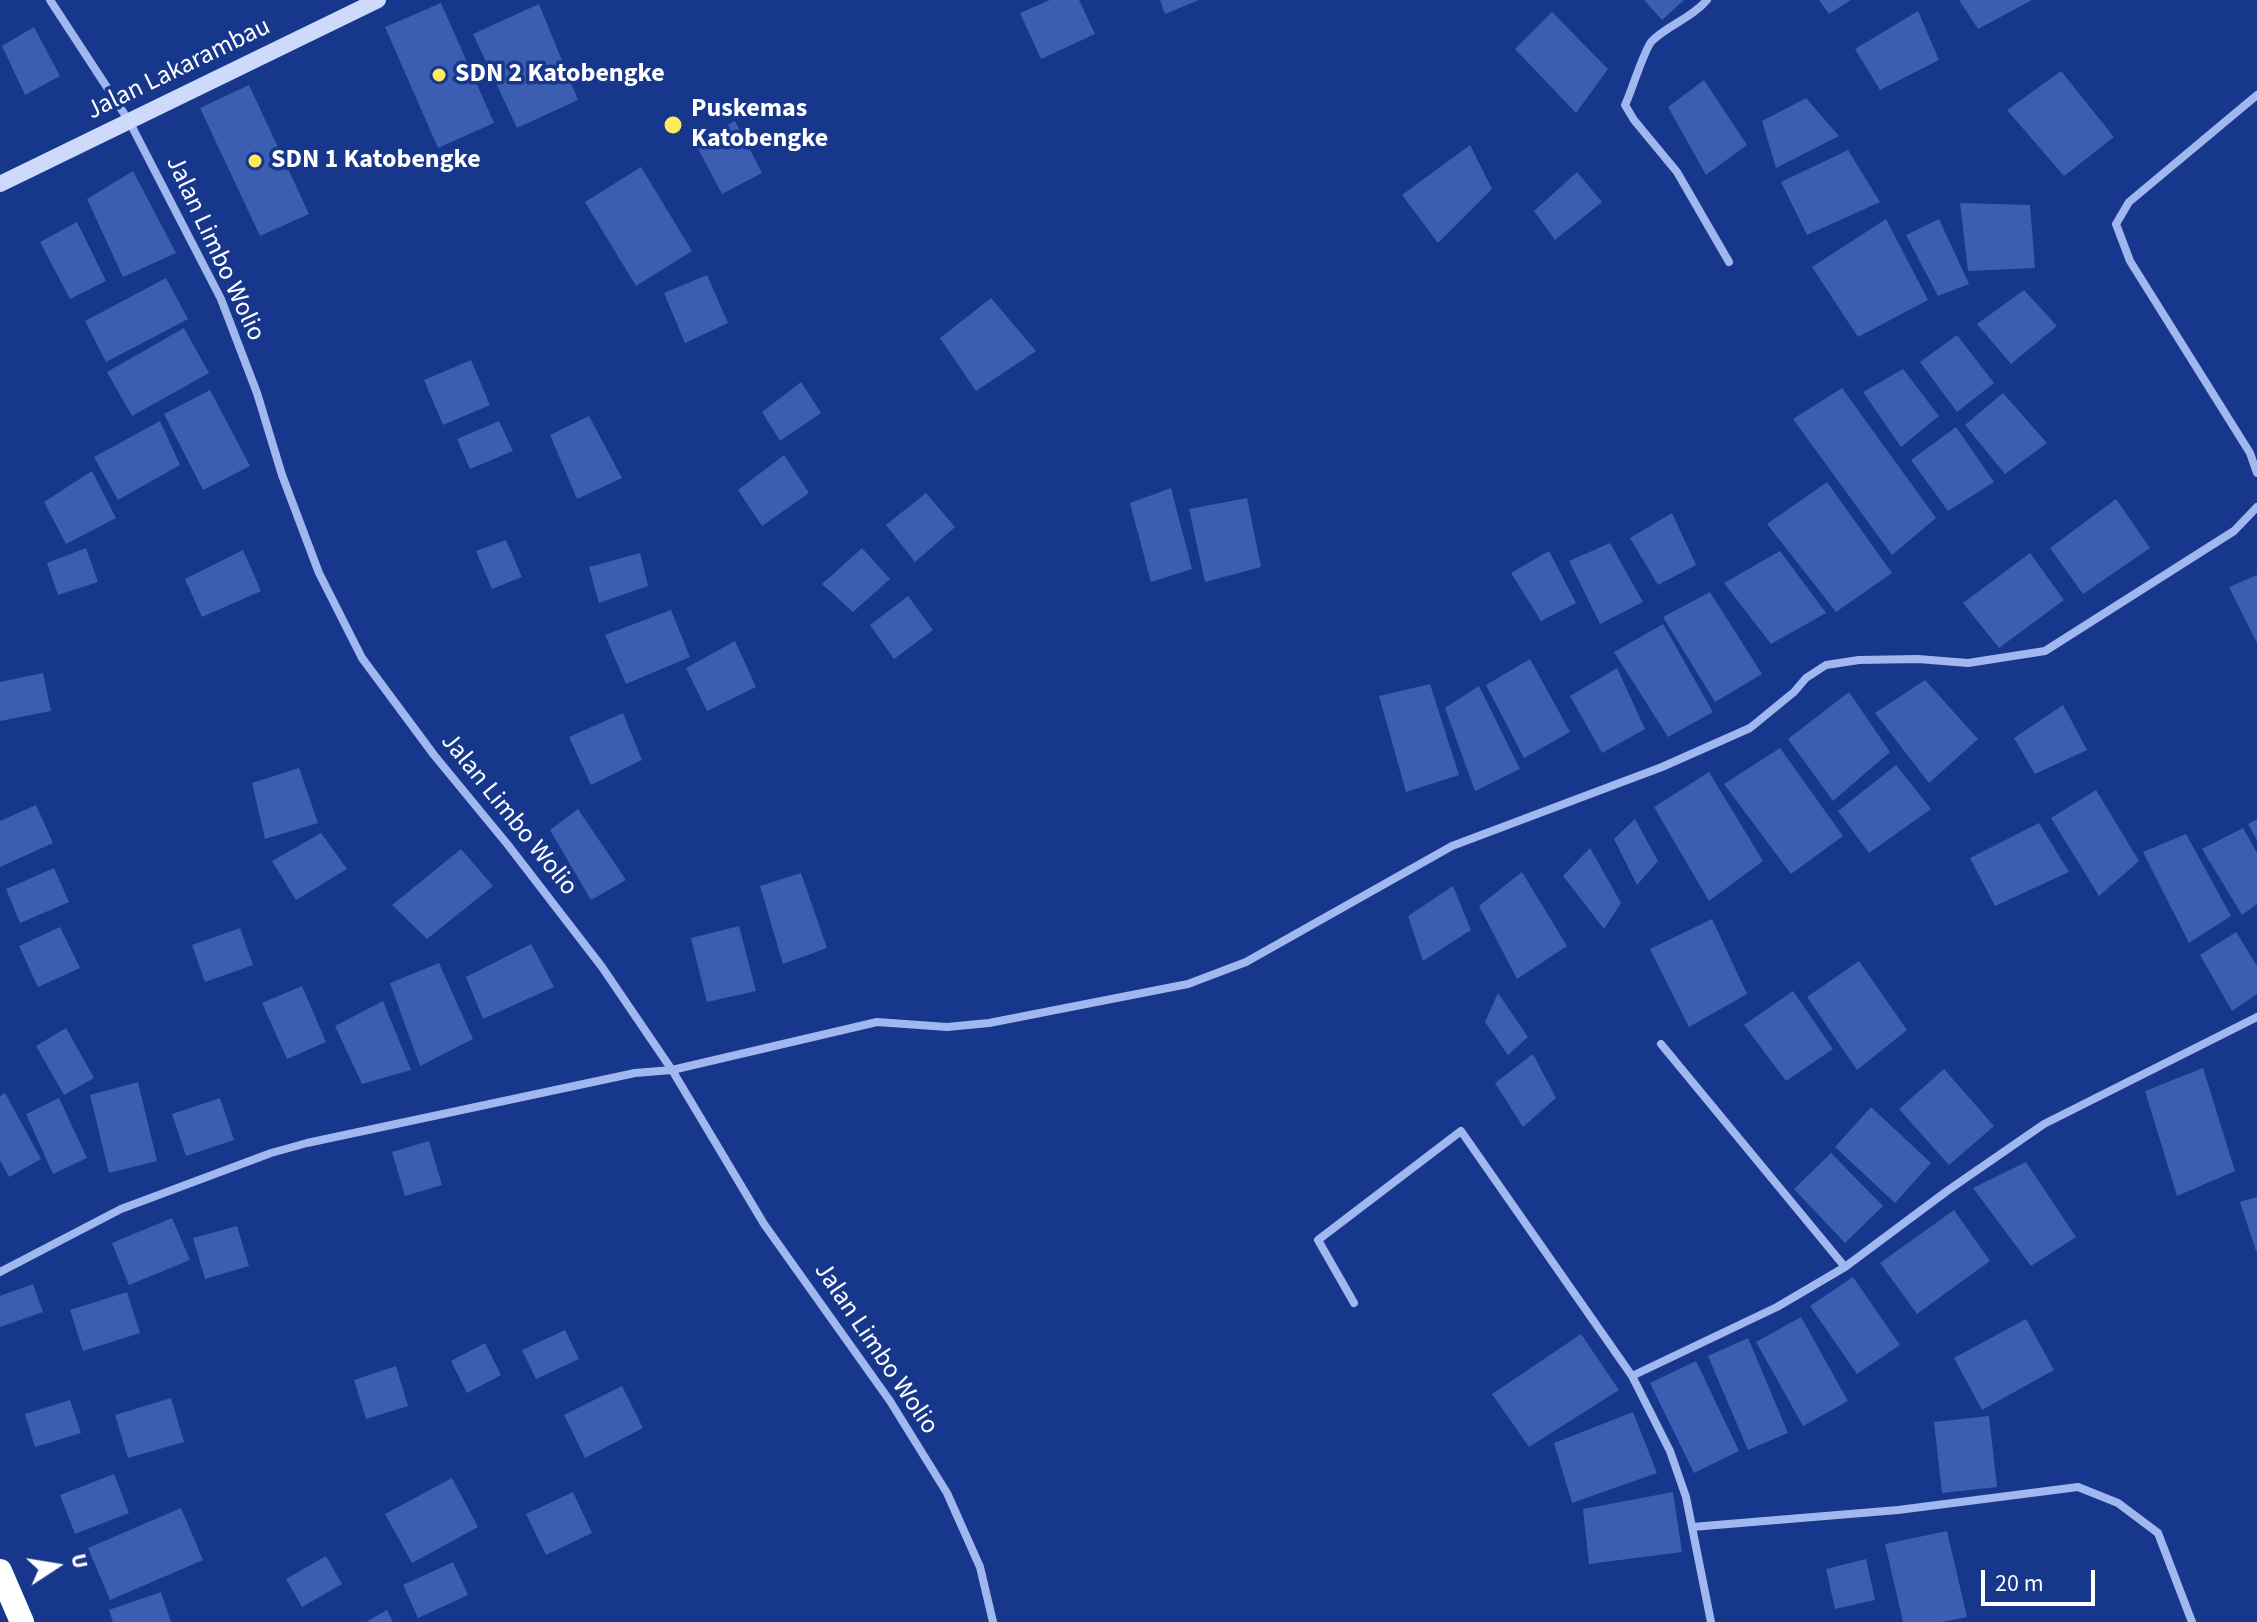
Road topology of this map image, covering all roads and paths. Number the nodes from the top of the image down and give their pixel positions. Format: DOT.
graph roads {
  1 [pos="50,0"];
  2 [pos="378,0"];
  3 [pos="1707,0"];
  4 [pos="2257,95"];
  5 [pos="129,121"];
  6 [pos="0,184"];
  7 [pos="1729,262"];
  8 [pos="2257,473"];
  9 [pos="2257,507"];
  10 [pos="2257,1017"];
  11 [pos="1661,1044"];
  12 [pos="672,1070"];
  13 [pos="1845,1267"];
  14 [pos="0,1272"];
  15 [pos="1354,1303"];
  16 [pos="1632,1376"];
  17 [pos="1692,1527"];
  18 [pos="0,1571"];
  19 [pos="22,1622"];
  20 [pos="993,1622"];
  21 [pos="1711,1622"];
  22 [pos="2192,1622"];
  1 -- 5 [label="street, Jalan Limbo Wolio"];
  2 -- 5 [label="street, Jalan Lakarambau"];
  3 -- 7 [label="street"];
  4 -- 8 [label="street"];
  5 -- 6 [label="street, Jalan Lakarambau"];
  5 -- 12 [label="street, Jalan Limbo Wolio"];
  9 -- 12 [label="street"];
  10 -- 13 [label="street"];
  11 -- 13 [label="street"];
  12 -- 14 [label="street"];
  12 -- 20 [label="street, Jalan Limbo Wolio"];
  13 -- 16 [label="street"];
  15 -- 16 [label="street"];
  16 -- 17 [label="street"];
  17 -- 21 [label="street"];
  17 -- 22 [label="street"];
  18 -- 19 [label="highway"];
}
